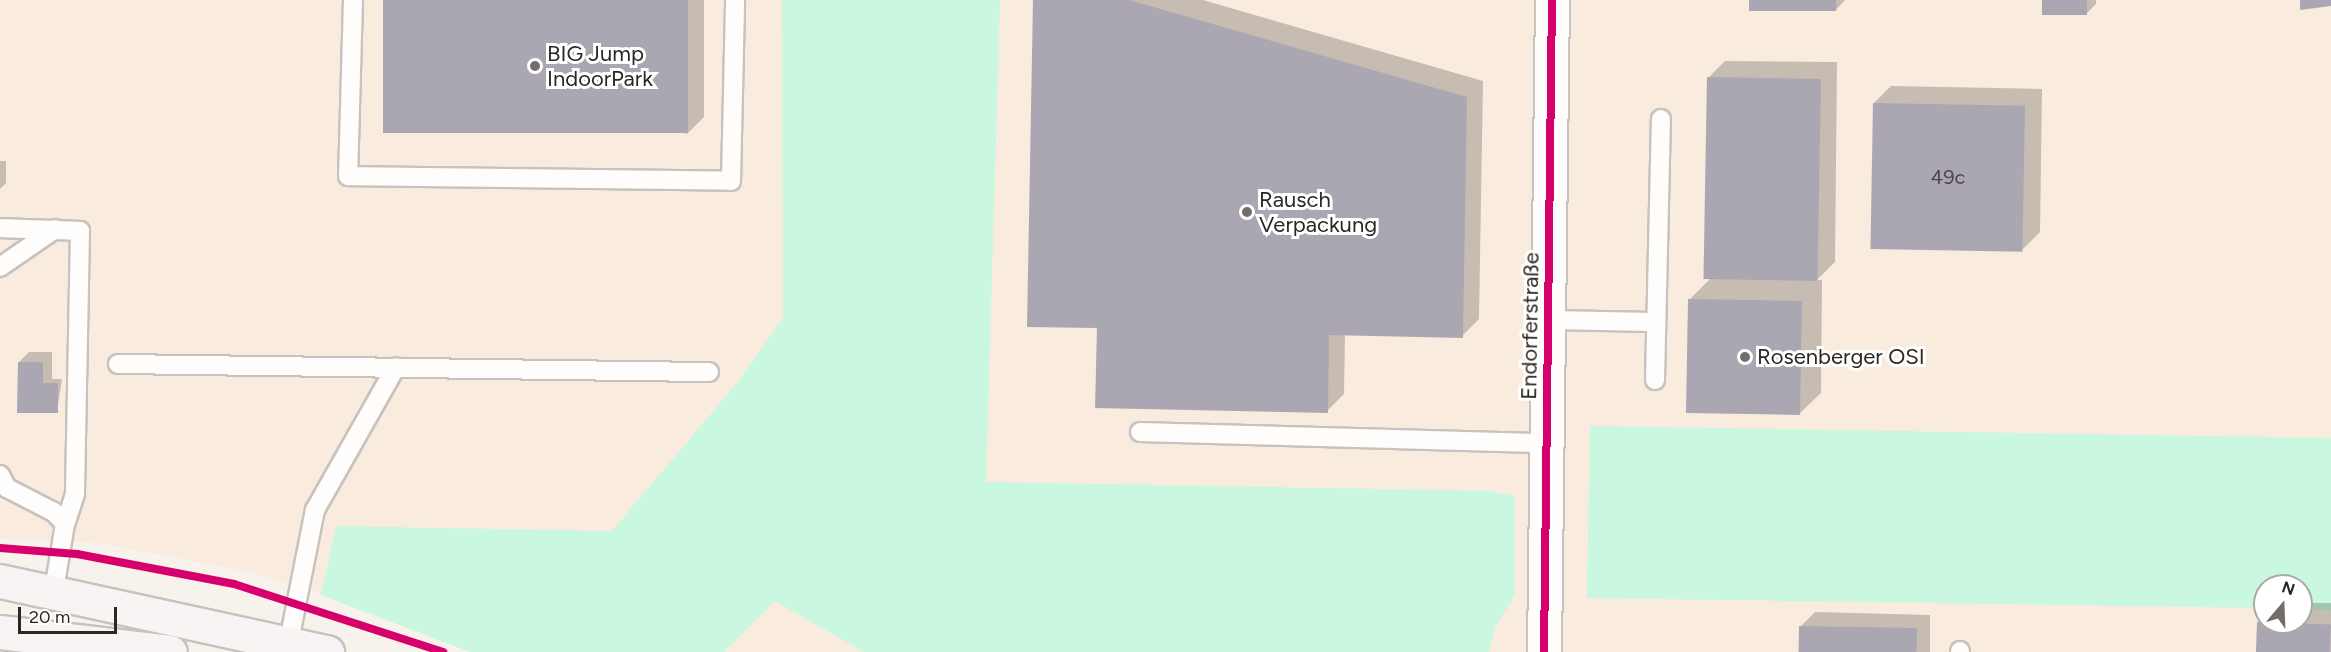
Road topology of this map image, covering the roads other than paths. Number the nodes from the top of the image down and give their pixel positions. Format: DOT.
graph roads {
  1 [pos="353,0"];
  2 [pos="735,0"];
  3 [pos="1552,0"];
  4 [pos="1661,119"];
  5 [pos="0,228"];
  6 [pos="55,229"];
  7 [pos="0,267"];
  8 [pos="1548,320"];
  9 [pos="1656,322"];
  10 [pos="118,364"];
  11 [pos="396,367"];
  12 [pos="709,372"];
  13 [pos="1654,380"];
  14 [pos="1140,432"];
  15 [pos="1546,443"];
  16 [pos="2,483"];
  17 [pos="65,524"];
  18 [pos="0,581"];
  19 [pos="54,590"];
  20 [pos="3,639"];
  21 [pos="289,641"];
  22 [pos="170,652"];
  23 [pos="327,652"];
  24 [pos="1544,652"];
  1 -- 2 [label="lane"];
  3 -- 8 [label="street, Endorferstraße"];
  4 -- 9 [label="lane"];
  5 -- 6 [label="lane"];
  6 -- 7 [label="lane"];
  6 -- 17 [label="lane"];
  8 -- 9 [label="lane"];
  8 -- 15 [label="street, Endorferstraße"];
  9 -- 13 [label="lane"];
  10 -- 11 [label="lane"];
  11 -- 12 [label="lane"];
  11 -- 21 [label="lane"];
  14 -- 15 [label="lane"];
  15 -- 24 [label="street, Endorferstraße"];
  16 -- 17 [label="lane"];
  17 -- 19 [label="lane"];
  18 -- 19 [label="main road"];
  19 -- 21 [label="main road"];
  20 -- 22 [label="main road"];
  21 -- 23 [label="main road"];
}
